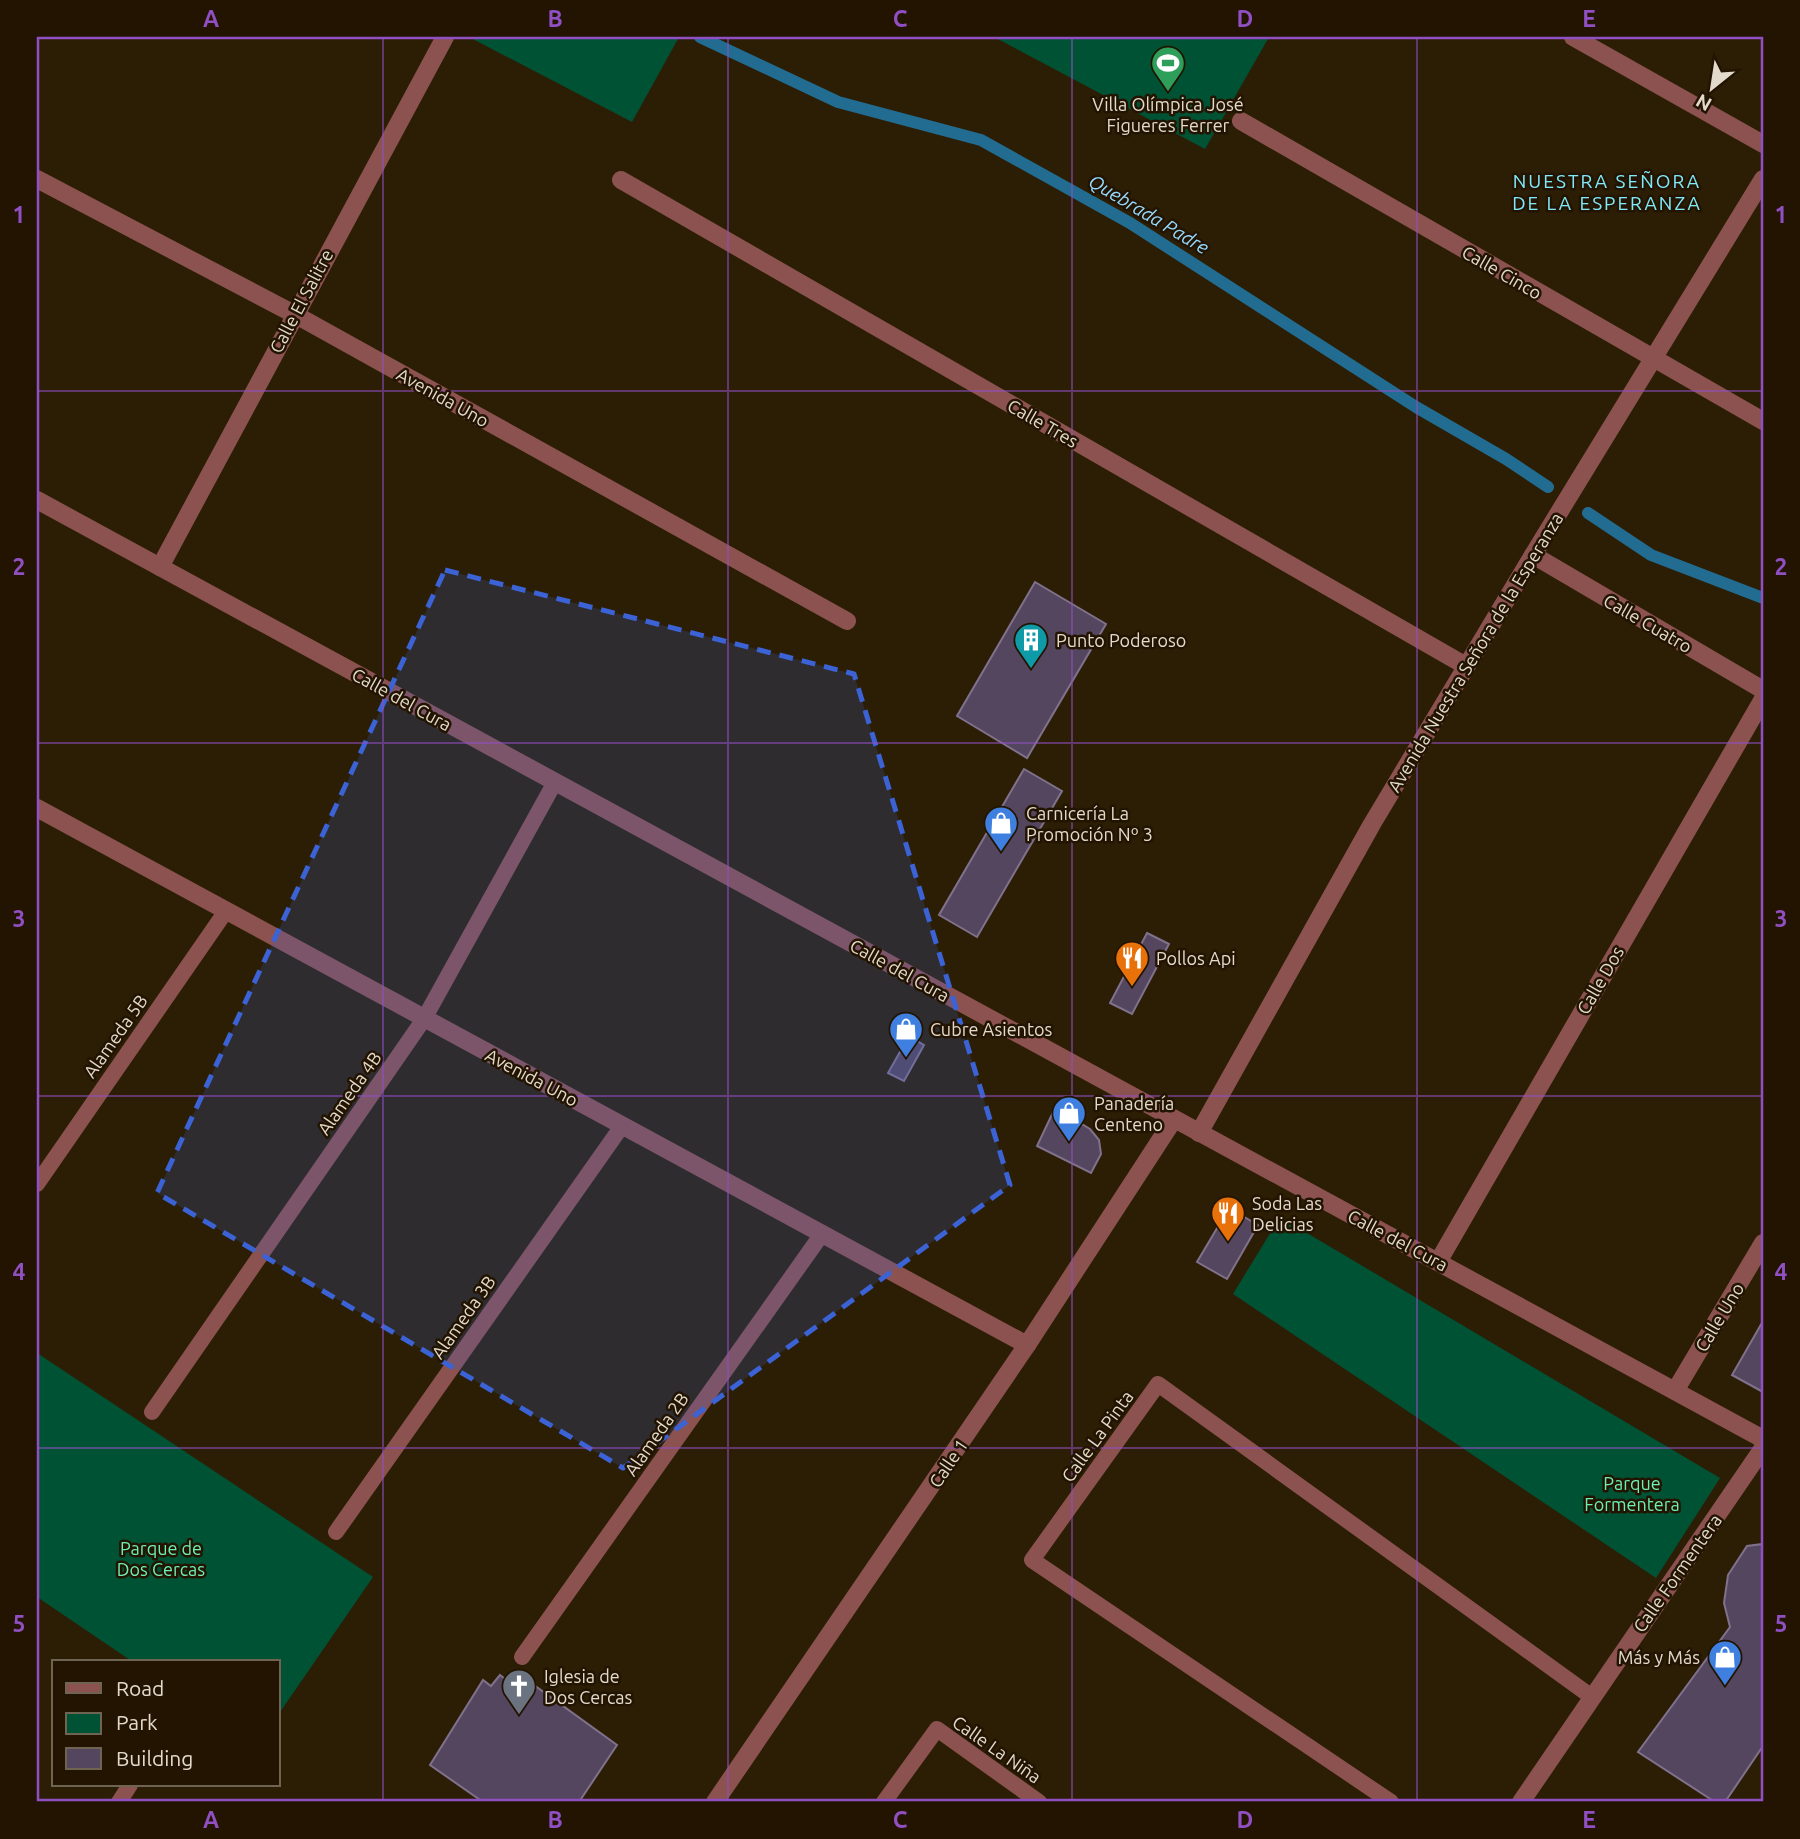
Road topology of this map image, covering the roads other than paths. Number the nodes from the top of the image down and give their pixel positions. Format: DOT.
graph roads {
  1 [pos="445,37"];
  2 [pos="1573,37"];
  3 [pos="1241,121"];
  4 [pos="1763,144"];
  5 [pos="1763,178"];
  6 [pos="37,179"];
  7 [pos="621,180"];
  8 [pos="294,314"];
  9 [pos="1653,359"];
  10 [pos="1763,421"];
  11 [pos="37,500"];
  12 [pos="1533,555"];
  13 [pos="160,567"];
  14 [pos="847,621"];
  15 [pos="1466,666"];
  16 [pos="1763,690"];
  17 [pos="1763,699"];
  18 [pos="555,782"];
  19 [pos="37,808"];
  20 [pos="226,911"];
  21 [pos="424,1019"];
  22 [pos="1174,1119"];
  23 [pos="622,1126"];
  24 [pos="1199,1133"];
  25 [pos="37,1184"];
  26 [pos="822,1234"];
  27 [pos="1763,1243"];
  28 [pos="1438,1262"];
  29 [pos="1027,1345"];
  30 [pos="1675,1391"];
  31 [pos="152,1412"];
  32 [pos="1763,1439"];
  33 [pos="1763,1448"];
  34 [pos="336,1532"];
  35 [pos="522,1657"];
  36 [pos="1592,1697"];
  37 [pos="129,1786"];
  38 [pos="119,1802"];
  39 [pos="715,1802"];
  40 [pos="884,1802"];
  41 [pos="1039,1802"];
  42 [pos="1391,1802"];
  43 [pos="1521,1802"];
  1 -- 8 [label="street, Calle El Salitre"];
  2 -- 4 [label="street"];
  3 -- 9 [label="street, Calle Cinco"];
  5 -- 9 [label="street, Avenida Nuestra Señora de la Esperanza"];
  6 -- 8 [label="street, Avenida Uno"];
  7 -- 15 [label="street, Calle Tres"];
  8 -- 13 [label="street, Calle El Salitre"];
  8 -- 14 [label="street, Avenida Uno"];
  9 -- 10 [label="street, Calle Cinco"];
  9 -- 12 [label="street, Avenida Nuestra Señora de la Esperanza"];
  11 -- 13 [label="street, Calle del Cura"];
  12 -- 15 [label="street, Avenida Nuestra Señora de la Esperanza"];
  12 -- 16 [label="street, Calle Cuatro"];
  13 -- 18 [label="street, Calle del Cura"];
  15 -- 24 [label="street, Avenida Nuestra Señora de la Esperanza"];
  17 -- 28 [label="street, Calle Dos"];
  18 -- 21 [label="lane, Alameda 4B"];
  18 -- 22 [label="street, Calle del Cura"];
  19 -- 20 [label="street, Avenida Uno"];
  20 -- 21 [label="street, Avenida Uno"];
  20 -- 25 [label="lane, Alameda 5B"];
  21 -- 23 [label="street, Avenida Uno"];
  21 -- 31 [label="lane, Alameda 4B"];
  22 -- 24 [label="street, Calle del Cura"];
  22 -- 29 [label="street, Calle 1"];
  23 -- 26 [label="street, Avenida Uno"];
  23 -- 34 [label="lane, Alameda 3B"];
  24 -- 28 [label="street, Calle del Cura"];
  26 -- 29 [label="street, Avenida Uno"];
  26 -- 35 [label="lane, Alameda 2B"];
  27 -- 30 [label="street, Calle Uno"];
  28 -- 30 [label="street, Calle del Cura"];
  29 -- 39 [label="street, Calle 1"];
  30 -- 32 [label="street, Calle del Cura"];
  33 -- 36 [label="street, Calle Formentera"];
  36 -- 42 [label="lane, Calle La Pinta"];
  36 -- 43 [label="street, Calle Formentera"];
  37 -- 38 [label="lane"];
  40 -- 41 [label="lane, Calle La Niña"];
}
